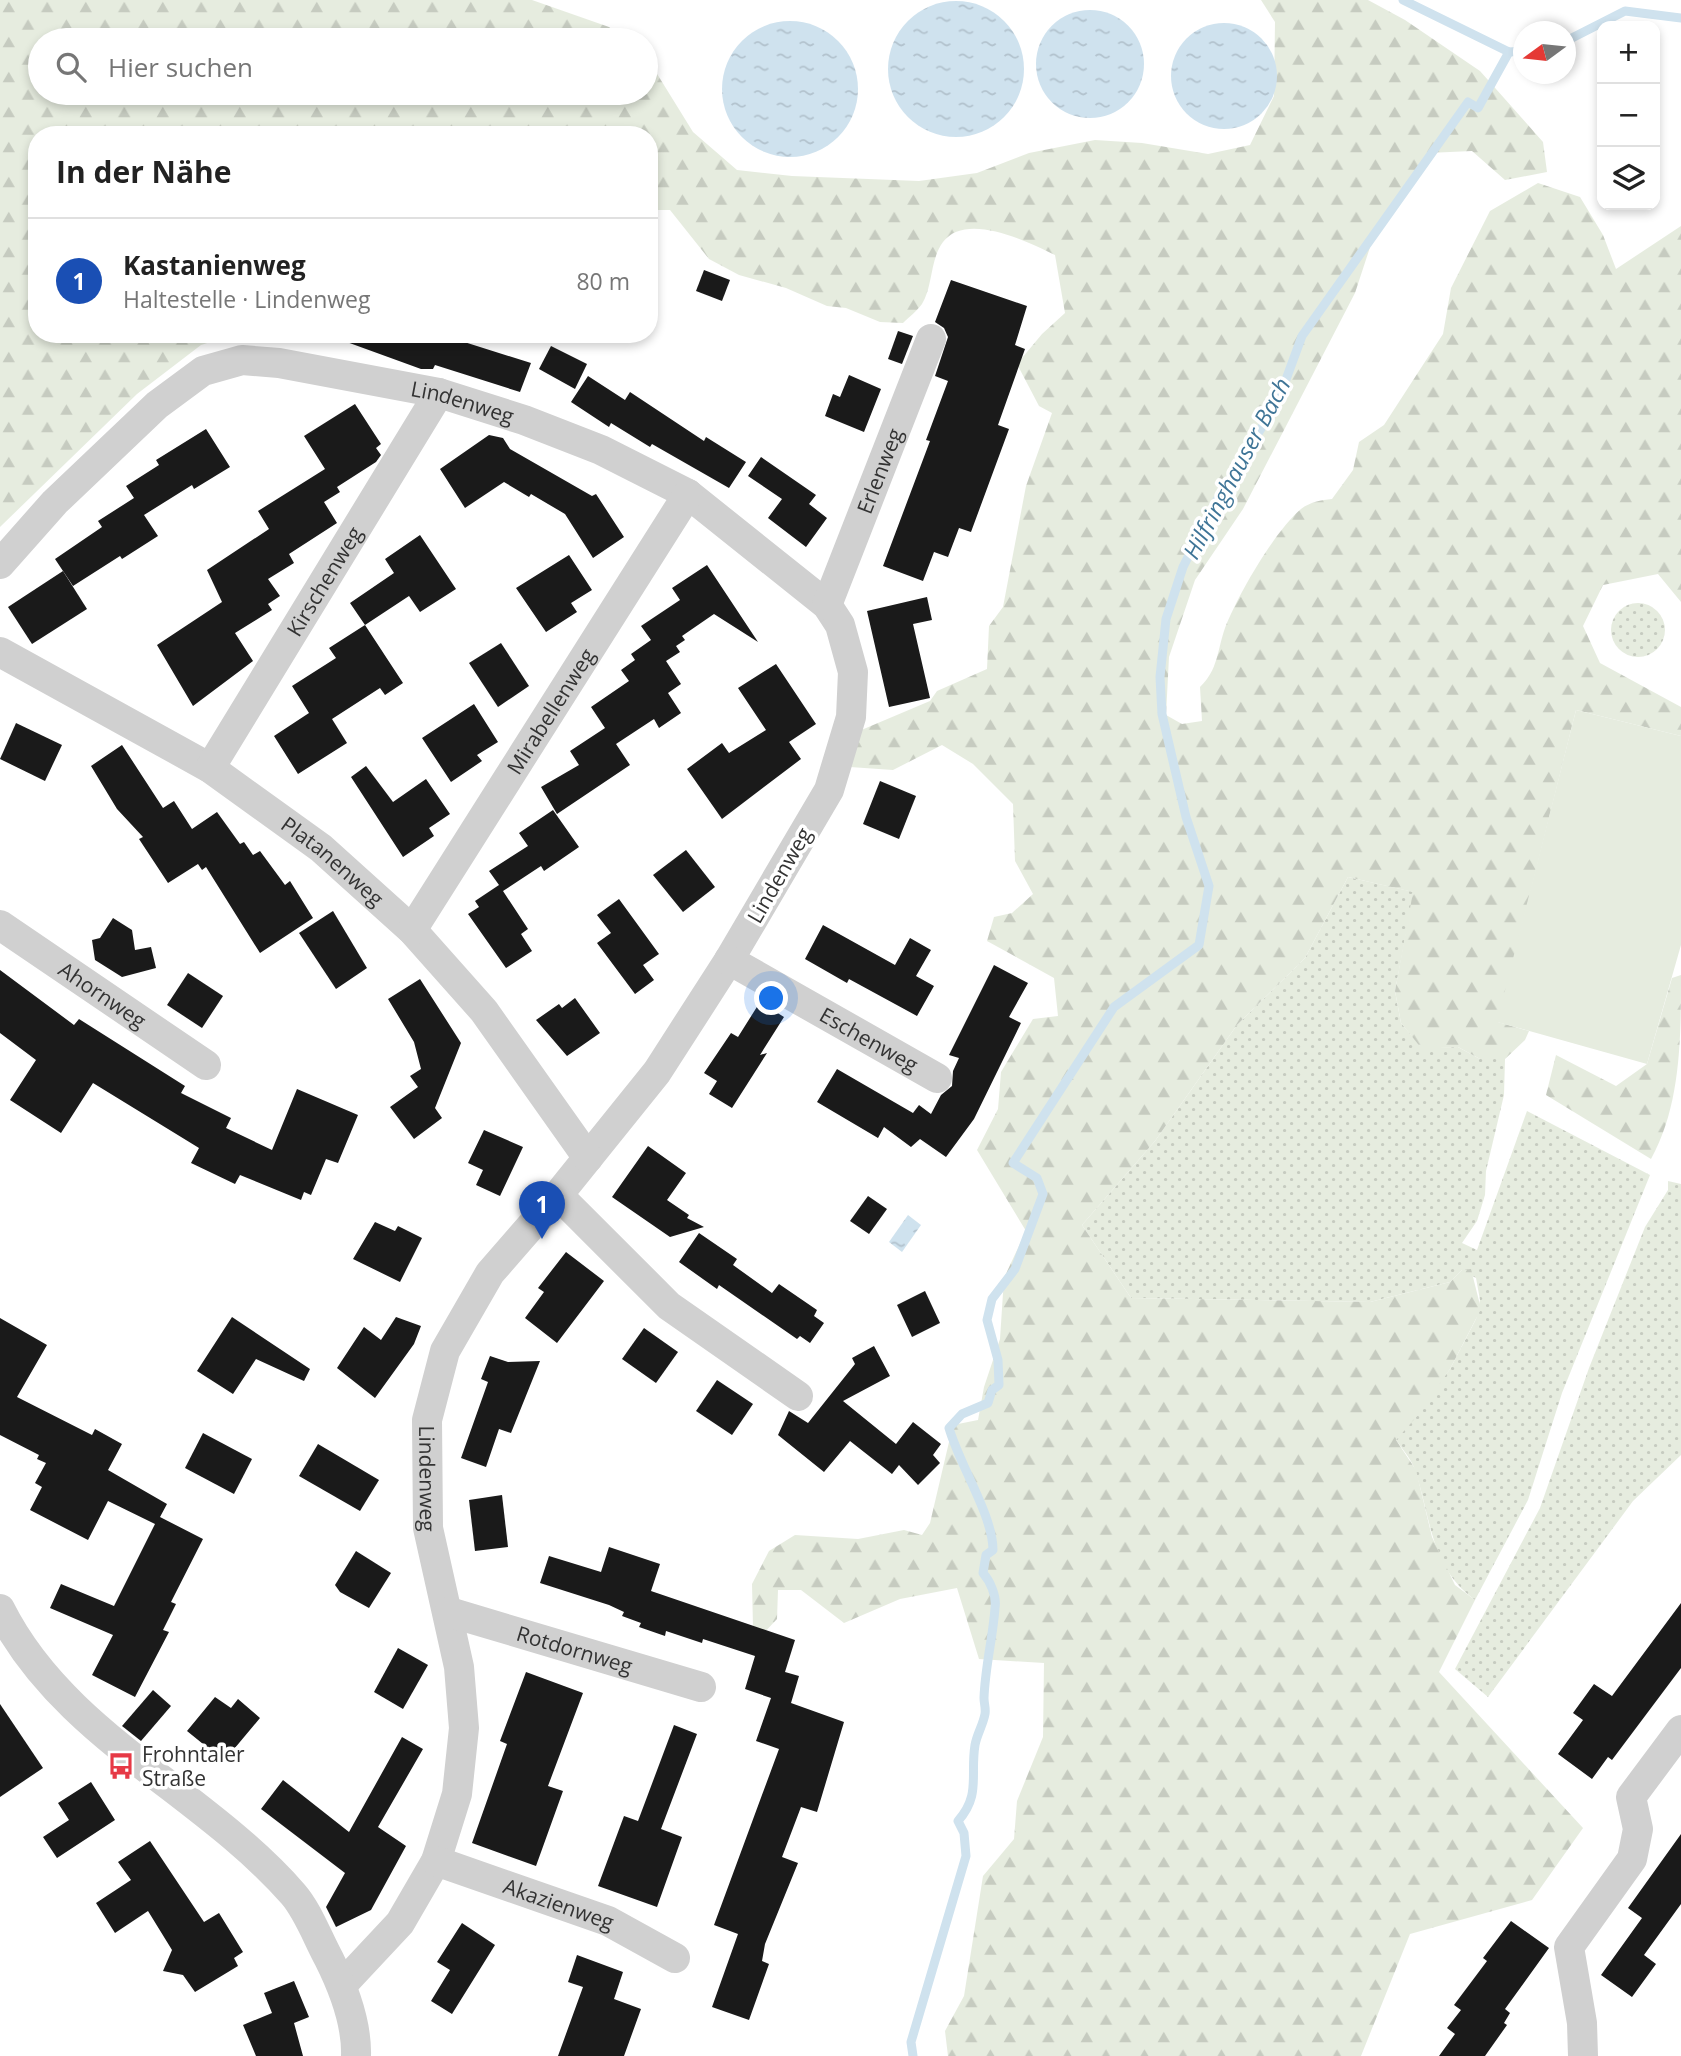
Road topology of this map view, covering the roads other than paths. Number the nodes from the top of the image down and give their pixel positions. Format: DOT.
graph roads {
  1 [pos="931,339"];
  2 [pos="439,393"];
  3 [pos="688,494"];
  4 [pos="0,564"];
  5 [pos="827,605"];
  6 [pos="0,652"];
  7 [pos="209,768"];
  8 [pos="0,926"];
  9 [pos="412,930"];
  10 [pos="729,960"];
  11 [pos="206,1065"];
  12 [pos="937,1078"];
  13 [pos="588,1158"];
  14 [pos="558,1195"];
  15 [pos="798,1396"];
  16 [pos="0,1609"];
  17 [pos="449,1612"];
  18 [pos="701,1687"];
  19 [pos="1681,1730"];
  20 [pos="436,1861"];
  21 [pos="675,1958"];
  22 [pos="342,1985"];
  23 [pos="356,2056"];
  24 [pos="1583,2056"];
  1 -- 5 [label="street, Erlenweg"];
  2 -- 3 [label="street, Lindenweg"];
  2 -- 4 [label="street, Lindenweg"];
  2 -- 7 [label="street, Kirschenweg"];
  3 -- 5 [label="street, Lindenweg"];
  3 -- 9 [label="street, Mirabellenweg"];
  5 -- 10 [label="street, Lindenweg"];
  6 -- 7 [label="street, Platanenweg"];
  7 -- 9 [label="street, Platanenweg"];
  8 -- 11 [label="street, Ahornweg"];
  9 -- 13 [label="street, Platanenweg"];
  10 -- 12 [label="street, Eschenweg"];
  10 -- 13 [label="street, Lindenweg"];
  13 -- 14 [label="street, Lindenweg"];
  14 -- 15 [label="street"];
  14 -- 17 [label="street, Lindenweg"];
  16 -- 22 [label="street"];
  17 -- 18 [label="street, Rotdornweg"];
  17 -- 20 [label="street, Lindenweg"];
  19 -- 24 [label="street"];
  20 -- 21 [label="street, Akazienweg"];
  20 -- 22 [label="street, Lindenweg"];
  22 -- 23 [label="street"];
}
